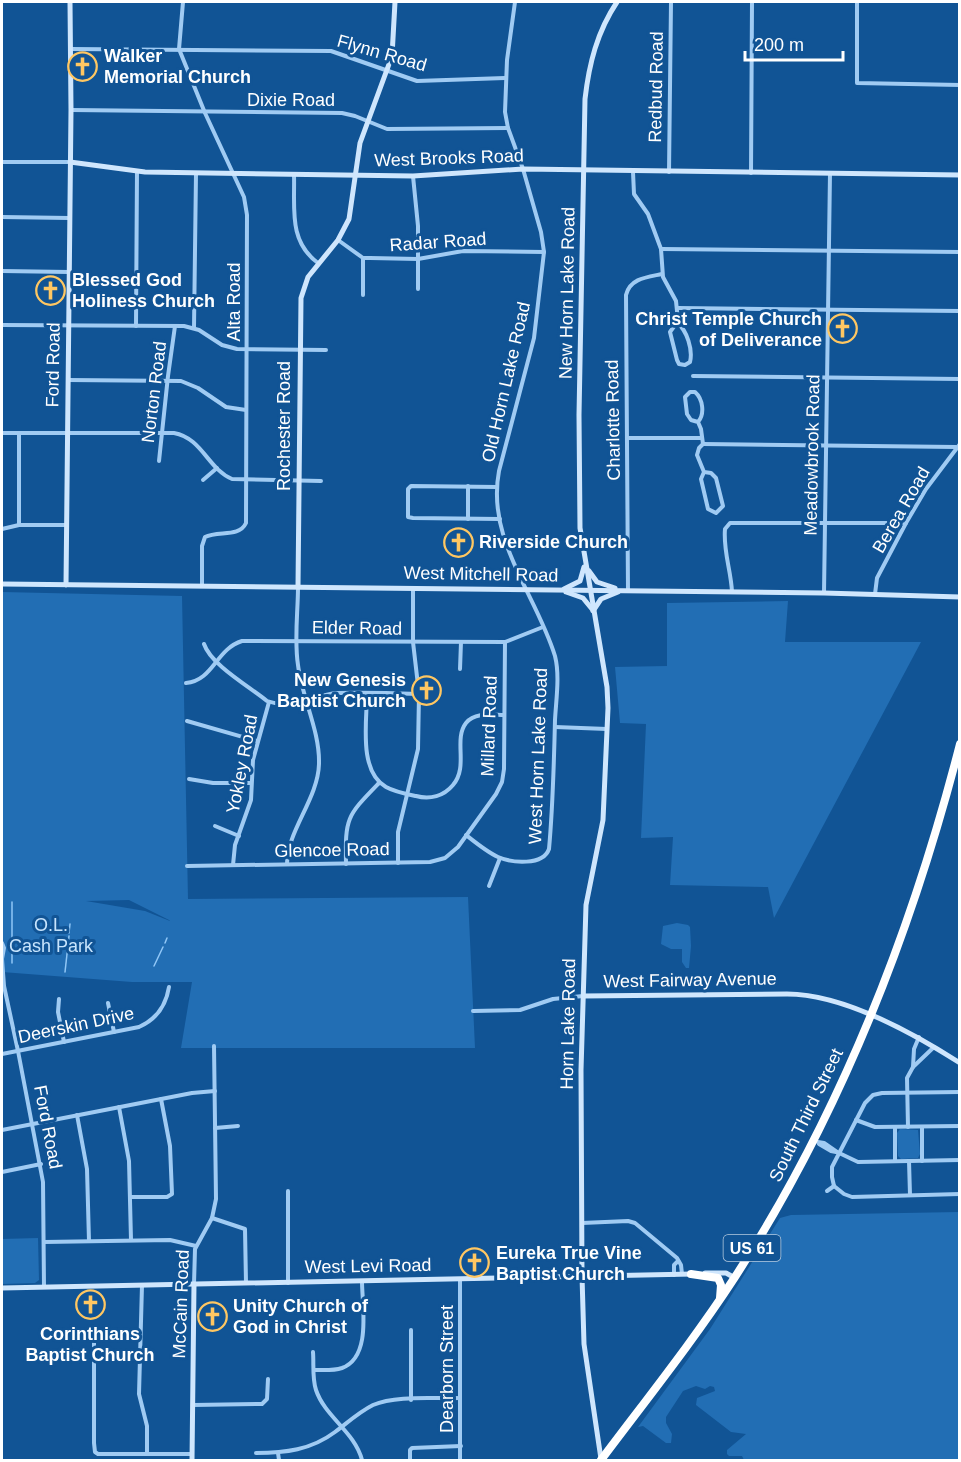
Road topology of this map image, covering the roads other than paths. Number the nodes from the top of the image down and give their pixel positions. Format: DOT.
graph roads {
  1 [pos="70,2"];
  2 [pos="183,2"];
  3 [pos="395,2"];
  4 [pos="515,2"];
  5 [pos="610,2"];
  6 [pos="617,2"];
  7 [pos="623,2"];
  8 [pos="671,2"];
  9 [pos="752,2"];
  10 [pos="856,2"];
  11 [pos="610,11"];
  12 [pos="71,49"];
  13 [pos="179,49"];
  14 [pos="387,71"];
  15 [pos="505,78"];
  16 [pos="960,85"];
  17 [pos="71,110"];
  18 [pos="205,113"];
  19 [pos="368,121"];
  20 [pos="508,128"];
  21 [pos="2,162"];
  22 [pos="70,162"];
  23 [pos="524,169"];
  24 [pos="584,170"];
  25 [pos="137,171"];
  26 [pos="633,172"];
  27 [pos="669,172"];
  28 [pos="751,172"];
  29 [pos="196,173"];
  30 [pos="234,173"];
  31 [pos="830,173"];
  32 [pos="294,174"];
  33 [pos="960,175"];
  34 [pos="357,176"];
  35 [pos="413,176"];
  36 [pos="2,217"];
  37 [pos="69,218"];
  38 [pos="338,240"];
  39 [pos="661,249"];
  40 [pos="828,250"];
  41 [pos="544,252"];
  42 [pos="960,252"];
  43 [pos="363,258"];
  44 [pos="418,259"];
  45 [pos="318,263"];
  46 [pos="2,271"];
  47 [pos="69,272"];
  48 [pos="663,274"];
  49 [pos="418,289"];
  50 [pos="363,295"];
  51 [pos="678,308"];
  52 [pos="827,309"];
  53 [pos="960,311"];
  54 [pos="677,323"];
  55 [pos="2,325"];
  56 [pos="68,326"];
  57 [pos="136,326"];
  58 [pos="175,326"];
  59 [pos="194,328"];
  60 [pos="247,350"];
  61 [pos="300,350"];
  62 [pos="326,350"];
  63 [pos="693,376"];
  64 [pos="826,378"];
  65 [pos="960,379"];
  66 [pos="68,380"];
  67 [pos="167,380"];
  68 [pos="246,410"];
  69 [pos="698,422"];
  70 [pos="67,431"];
  71 [pos="19,432"];
  72 [pos="164,432"];
  73 [pos="2,433"];
  74 [pos="627,438"];
  75 [pos="701,438"];
  76 [pos="703,444"];
  77 [pos="826,445"];
  78 [pos="958,446"];
  79 [pos="159,461"];
  80 [pos="217,468"];
  81 [pos="704,472"];
  82 [pos="203,480"];
  83 [pos="246,481"];
  84 [pos="299,481"];
  85 [pos="321,481"];
  86 [pos="468,486"];
  87 [pos="497,487"];
  88 [pos="468,519"];
  89 [pos="500,519"];
  90 [pos="825,523"];
  91 [pos="906,523"];
  92 [pos="19,525"];
  93 [pos="66,525"];
  94 [pos="2,529"];
  95 [pos="585,560"];
  96 [pos="2,584"];
  97 [pos="66,585"];
  98 [pos="202,586"];
  99 [pos="298,587"];
  100 [pos="413,588"];
  101 [pos="527,590"];
  102 [pos="562,590"];
  103 [pos="590,590"];
  104 [pos="625,591"];
  105 [pos="732,592"];
  106 [pos="824,593"];
  107 [pos="875,594"];
  108 [pos="960,597"];
  109 [pos="593,611"];
  110 [pos="543,627"];
  111 [pos="297,641"];
  112 [pos="412,642"];
  113 [pos="461,642"];
  114 [pos="505,642"];
  115 [pos="204,644"];
  116 [pos="216,661"];
  117 [pos="460,669"];
  118 [pos="186,683"];
  119 [pos="367,693"];
  120 [pos="419,694"];
  121 [pos="306,700"];
  122 [pos="269,702"];
  123 [pos="504,715"];
  124 [pos="187,721"];
  125 [pos="555,727"];
  126 [pos="607,729"];
  127 [pos="257,741"];
  128 [pos="960,744"];
  129 [pos="189,779"];
  130 [pos="251,783"];
  131 [pos="380,783"];
  132 [pos="408,794"];
  133 [pos="215,826"];
  134 [pos="238,836"];
  135 [pos="466,836"];
  136 [pos="500,858"];
  137 [pos="398,863"];
  138 [pos="287,864"];
  139 [pos="346,864"];
  140 [pos="234,865"];
  141 [pos="187,866"];
  142 [pos="489,886"];
  143 [pos="2,943"];
  144 [pos="2,975"];
  145 [pos="169,987"];
  146 [pos="583,996"];
  147 [pos="59,999"];
  148 [pos="108,1003"];
  149 [pos="473,1011"];
  150 [pos="871,1016"];
  151 [pos="114,1032"];
  152 [pos="919,1037"];
  153 [pos="64,1042"];
  154 [pos="214,1046"];
  155 [pos="934,1046"];
  156 [pos="18,1051"];
  157 [pos="2,1054"];
  158 [pos="914,1056"];
  159 [pos="922,1059"];
  160 [pos="960,1063"];
  161 [pos="913,1067"];
  162 [pos="214,1091"];
  163 [pos="960,1092"];
  164 [pos="907,1093"];
  165 [pos="161,1099"];
  166 [pos="119,1107"];
  167 [pos="77,1115"];
  168 [pos="856,1120"];
  169 [pos="32,1124"];
  170 [pos="238,1126"];
  171 [pos="960,1126"];
  172 [pos="895,1127"];
  173 [pos="908,1127"];
  174 [pos="922,1127"];
  175 [pos="215,1128"];
  176 [pos="2,1130"];
  177 [pos="815,1141"];
  178 [pos="838,1153"];
  179 [pos="960,1160"];
  180 [pos="895,1161"];
  181 [pos="909,1161"];
  182 [pos="922,1161"];
  183 [pos="40,1164"];
  184 [pos="2,1172"];
  185 [pos="834,1186"];
  186 [pos="288,1191"];
  187 [pos="827,1191"];
  188 [pos="960,1194"];
  189 [pos="910,1195"];
  190 [pos="130,1197"];
  191 [pos="212,1218"];
  192 [pos="582,1223"];
  193 [pos="131,1240"];
  194 [pos="89,1241"];
  195 [pos="44,1242"];
  196 [pos="196,1246"];
  197 [pos="678,1261"];
  198 [pos="686,1274"];
  199 [pos="674,1275"];
  200 [pos="582,1276"];
  201 [pos="460,1278"];
  202 [pos="735,1278"];
  203 [pos="362,1281"];
  204 [pos="246,1282"];
  205 [pos="288,1283"];
  206 [pos="194,1284"];
  207 [pos="142,1285"];
  208 [pos="2,1287"];
  209 [pos="44,1287"];
  210 [pos="720,1298"];
  211 [pos="411,1330"];
  212 [pos="140,1338"];
  213 [pos="74,1340"];
  214 [pos="94,1340"];
  215 [pos="314,1352"];
  216 [pos="314,1370"];
  217 [pos="268,1379"];
  218 [pos="460,1398"];
  219 [pos="411,1400"];
  220 [pos="194,1405"];
  221 [pos="342,1427"];
  222 [pos="460,1446"];
  223 [pos="256,1453"];
  224 [pos="278,1453"];
  225 [pos="147,1454"];
  226 [pos="192,1457"];
  227 [pos="279,1461"];
  228 [pos="362,1461"];
  229 [pos="410,1461"];
  230 [pos="460,1461"];
  231 [pos="601,1461"];
  1 -- 12 [label="street, Ford Road"];
  2 -- 13 [label="street, Alta Road"];
  3 -- 14 [label="street, Rochester Road"];
  4 -- 15 [label="street, Old Horn Lake Road"];
  5 -- 11 [label="street"];
  6 -- 11 [label="street, New Horn Lake Road"];
  7 -- 11 [label="street"];
  8 -- 27 [label="street, Redbud Road"];
  9 -- 28 [label="street"];
  10 -- 16 [label="street"];
  11 -- 24 [label="street, New Horn Lake Road"];
  12 -- 13 [label="street, Flynn Road"];
  12 -- 17 [label="street, Ford Road"];
  13 -- 14 [label="street, Flynn Road"];
  13 -- 18 [label="street, Alta Road"];
  14 -- 15 [label="street, Flynn Road"];
  14 -- 19 [label="street, Rochester Road"];
  15 -- 20 [label="street, Old Horn Lake Road"];
  17 -- 18 [label="street, Dixie Road"];
  17 -- 22 [label="street, Ford Road"];
  18 -- 19 [label="street, Dixie Road"];
  18 -- 30 [label="street, Alta Road"];
  19 -- 20 [label="street, Dixie Road"];
  19 -- 34 [label="street, Rochester Road"];
  20 -- 23 [label="street, Old Horn Lake Road"];
  21 -- 22 [label="street"];
  22 -- 25 [label="street, West Brooks Road"];
  22 -- 37 [label="street, Ford Road"];
  23 -- 24 [label="street, West Brooks Road"];
  23 -- 35 [label="street, West Brooks Road"];
  23 -- 41 [label="street, Old Horn Lake Road"];
  24 -- 26 [label="street, West Brooks Road"];
  24 -- 95 [label="street, New Horn Lake Road"];
  25 -- 29 [label="street, West Brooks Road"];
  25 -- 57 [label="street"];
  26 -- 27 [label="street, West Brooks Road"];
  26 -- 39 [label="street"];
  27 -- 28 [label="street, West Brooks Road"];
  28 -- 31 [label="street, West Brooks Road"];
  29 -- 30 [label="street, West Brooks Road"];
  29 -- 59 [label="street"];
  30 -- 32 [label="street, West Brooks Road"];
  30 -- 60 [label="street, Alta Road"];
  31 -- 33 [label="street, West Brooks Road"];
  31 -- 40 [label="street, Meadowbrook Road"];
  32 -- 34 [label="street, West Brooks Road"];
  32 -- 45 [label="street"];
  34 -- 35 [label="street, West Brooks Road"];
  34 -- 38 [label="street, Rochester Road"];
  35 -- 44 [label="street"];
  36 -- 37 [label="street"];
  37 -- 47 [label="street, Ford Road"];
  38 -- 43 [label="street"];
  38 -- 45 [label="street, Rochester Road"];
  39 -- 40 [label="street"];
  39 -- 48 [label="street"];
  40 -- 42 [label="street"];
  40 -- 52 [label="street, Meadowbrook Road"];
  41 -- 44 [label="street, Radar Road"];
  41 -- 87 [label="street, Old Horn Lake Road"];
  43 -- 44 [label="street, Radar Road"];
  43 -- 50 [label="street"];
  44 -- 49 [label="street"];
  45 -- 61 [label="street, Rochester Road"];
  46 -- 47 [label="street"];
  47 -- 56 [label="street, Ford Road"];
  48 -- 51 [label="street"];
  48 -- 74 [label="street, Charlotte Road"];
  51 -- 52 [label="street"];
  51 -- 54 [label="street"];
  52 -- 53 [label="street"];
  52 -- 64 [label="street, Meadowbrook Road"];
  54 -- 54 [label="street"];
  55 -- 56 [label="street"];
  56 -- 57 [label="street"];
  56 -- 66 [label="street, Ford Road"];
  57 -- 58 [label="street"];
  58 -- 59 [label="street"];
  58 -- 67 [label="street, Norton Road"];
  59 -- 60 [label="street"];
  60 -- 61 [label="street"];
  60 -- 68 [label="street, Alta Road"];
  61 -- 62 [label="street"];
  61 -- 84 [label="street, Rochester Road"];
  63 -- 64 [label="street"];
  64 -- 65 [label="street"];
  64 -- 77 [label="street, Meadowbrook Road"];
  66 -- 67 [label="street"];
  66 -- 70 [label="street, Ford Road"];
  67 -- 68 [label="street"];
  67 -- 72 [label="street, Norton Road"];
  68 -- 83 [label="street, Alta Road"];
  69 -- 69 [label="street"];
  69 -- 75 [label="street"];
  70 -- 71 [label="street"];
  70 -- 72 [label="street"];
  70 -- 93 [label="street, Ford Road"];
  71 -- 73 [label="street"];
  71 -- 92 [label="street"];
  72 -- 79 [label="street, Norton Road"];
  72 -- 80 [label="street"];
  74 -- 75 [label="street"];
  74 -- 104 [label="street, Charlotte Road"];
  75 -- 76 [label="street"];
  76 -- 77 [label="street"];
  76 -- 81 [label="street"];
  77 -- 78 [label="street"];
  77 -- 90 [label="street, Meadowbrook Road"];
  78 -- 91 [label="street, Berea Road"];
  80 -- 82 [label="street"];
  80 -- 83 [label="street"];
  81 -- 81 [label="street"];
  83 -- 84 [label="street"];
  83 -- 98 [label="street, Alta Road"];
  84 -- 85 [label="street"];
  84 -- 99 [label="street, Rochester Road"];
  86 -- 87 [label="street"];
  86 -- 88 [label="street"];
  86 -- 88 [label="street"];
  87 -- 89 [label="street, Old Horn Lake Road"];
  88 -- 89 [label="street"];
  89 -- 101 [label="street, Old Horn Lake Road"];
  90 -- 91 [label="street"];
  90 -- 105 [label="street"];
  90 -- 106 [label="street, Meadowbrook Road"];
  91 -- 107 [label="street, Berea Road"];
  92 -- 93 [label="street"];
  92 -- 94 [label="street"];
  93 -- 97 [label="street, Ford Road"];
  95 -- 102 [label="street"];
  95 -- 103 [label="street, New Horn Lake Road"];
  95 -- 104 [label="street"];
  96 -- 97 [label="street, West Mitchell Road"];
  97 -- 98 [label="street, West Mitchell Road"];
  98 -- 99 [label="street, West Mitchell Road"];
  99 -- 100 [label="street, West Mitchell Road"];
  99 -- 111 [label="street, Rochester Road"];
  100 -- 101 [label="street, West Mitchell Road"];
  100 -- 112 [label="street"];
  101 -- 102 [label="street, West Mitchell Road"];
  101 -- 110 [label="street, West Horn Lake Road"];
  102 -- 103 [label="street, West Mitchell Road"];
  102 -- 109 [label="street"];
  103 -- 104 [label="street, West Mitchell Road"];
  103 -- 109 [label="street, Horn Lake Road"];
  104 -- 105 [label="street, West Mitchell Road"];
  104 -- 109 [label="street"];
  105 -- 106 [label="street, West Mitchell Road"];
  106 -- 107 [label="street, West Mitchell Road"];
  107 -- 108 [label="street, West Mitchell Road"];
  109 -- 126 [label="street, Horn Lake Road"];
  110 -- 114 [label="street, Elder Road"];
  110 -- 125 [label="street, West Horn Lake Road"];
  111 -- 112 [label="street, Elder Road"];
  111 -- 116 [label="street, Elder Road"];
  111 -- 121 [label="street, Rochester Road"];
  112 -- 113 [label="street, Elder Road"];
  112 -- 120 [label="street"];
  113 -- 114 [label="street, Elder Road"];
  113 -- 117 [label="street"];
  114 -- 123 [label="street, Millard Road"];
  115 -- 116 [label="street"];
  116 -- 118 [label="street, Elder Road"];
  116 -- 122 [label="street"];
  119 -- 120 [label="street"];
  119 -- 121 [label="street"];
  119 -- 131 [label="street"];
  120 -- 132 [label="street"];
  121 -- 122 [label="street"];
  121 -- 138 [label="street, Rochester Road"];
  122 -- 127 [label="street, Yokley Road"];
  123 -- 132 [label="street"];
  123 -- 135 [label="street, Millard Road"];
  124 -- 127 [label="street"];
  125 -- 126 [label="street"];
  125 -- 136 [label="street, West Horn Lake Road"];
  126 -- 146 [label="street, Horn Lake Road"];
  127 -- 130 [label="street, Yokley Road"];
  128 -- 150 [label="highway, South Third Street / US 61"];
  129 -- 130 [label="street"];
  130 -- 134 [label="street, Yokley Road"];
  131 -- 132 [label="street"];
  131 -- 139 [label="street"];
  132 -- 137 [label="street"];
  133 -- 134 [label="street"];
  134 -- 140 [label="street, Yokley Road"];
  135 -- 136 [label="street"];
  135 -- 137 [label="street, Glencoe Road"];
  136 -- 142 [label="street"];
  137 -- 139 [label="street, Glencoe Road"];
  138 -- 139 [label="street, Glencoe Road"];
  138 -- 140 [label="street, Glencoe Road"];
  140 -- 141 [label="street, Glencoe Road"];
  143 -- 144 [label="street, Ford Road"];
  144 -- 156 [label="street, Ford Road"];
  145 -- 151 [label="street, Deerskin Drive"];
  146 -- 149 [label="street, West Fairway Avenue"];
  146 -- 150 [label="street, West Fairway Avenue"];
  146 -- 192 [label="street, Horn Lake Road"];
  147 -- 153 [label="street"];
  148 -- 151 [label="street"];
  150 -- 152 [label="street, West Fairway Avenue"];
  150 -- 177 [label="highway, South Third Street / US 61"];
  151 -- 153 [label="street, Deerskin Drive"];
  152 -- 155 [label="street, West Fairway Avenue"];
  152 -- 158 [label="street"];
  153 -- 156 [label="street, Deerskin Drive"];
  154 -- 162 [label="street, McCain Road"];
  155 -- 159 [label="street"];
  155 -- 160 [label="street, West Fairway Avenue"];
  156 -- 157 [label="street, Deerskin Drive"];
  156 -- 169 [label="street, Ford Road"];
  158 -- 159 [label="street"];
  158 -- 161 [label="street"];
  159 -- 161 [label="street"];
  161 -- 164 [label="street"];
  162 -- 165 [label="street"];
  162 -- 175 [label="street, McCain Road"];
  163 -- 164 [label="street"];
  164 -- 168 [label="street"];
  164 -- 173 [label="street"];
  165 -- 166 [label="street"];
  165 -- 190 [label="street"];
  166 -- 167 [label="street"];
  166 -- 190 [label="street"];
  167 -- 169 [label="street"];
  167 -- 194 [label="street"];
  168 -- 172 [label="street"];
  168 -- 178 [label="street"];
  169 -- 176 [label="street"];
  169 -- 183 [label="street, Ford Road"];
  170 -- 175 [label="street"];
  171 -- 174 [label="street"];
  172 -- 173 [label="street"];
  172 -- 180 [label="street"];
  173 -- 174 [label="street"];
  174 -- 182 [label="street"];
  175 -- 191 [label="street, McCain Road"];
  177 -- 178 [label="street"];
  177 -- 202 [label="highway, South Third Street / US 61"];
  178 -- 180 [label="street"];
  178 -- 185 [label="street"];
  179 -- 182 [label="street"];
  180 -- 181 [label="street"];
  181 -- 182 [label="street"];
  181 -- 189 [label="street"];
  183 -- 184 [label="street"];
  183 -- 195 [label="street, Ford Road"];
  185 -- 187 [label="street"];
  185 -- 189 [label="street"];
  186 -- 205 [label="street"];
  188 -- 189 [label="street"];
  190 -- 193 [label="street"];
  191 -- 196 [label="street, McCain Road"];
  191 -- 204 [label="street"];
  192 -- 197 [label="street"];
  192 -- 200 [label="street, Horn Lake Road"];
  193 -- 194 [label="street"];
  193 -- 196 [label="street"];
  194 -- 195 [label="street"];
  195 -- 209 [label="street, Ford Road"];
  196 -- 206 [label="street, McCain Road"];
  197 -- 198 [label="street"];
  197 -- 199 [label="street"];
  198 -- 199 [label="street, West Levi Road"];
  198 -- 202 [label="street, West Levi Road"];
  198 -- 210 [label="highway"];
  199 -- 200 [label="street, West Levi Road"];
  200 -- 201 [label="street, West Levi Road"];
  200 -- 231 [label="street, Horn Lake Road"];
  201 -- 203 [label="street, West Levi Road"];
  201 -- 218 [label="street, Dearborn Street"];
  202 -- 210 [label="highway, South Third Street / US 61"];
  203 -- 205 [label="street, West Levi Road"];
  203 -- 216 [label="street"];
  204 -- 205 [label="street, West Levi Road"];
  204 -- 206 [label="street, West Levi Road"];
  206 -- 207 [label="street, West Levi Road"];
  206 -- 220 [label="street, McCain Road"];
  207 -- 209 [label="street, West Levi Road"];
  207 -- 212 [label="street"];
  208 -- 209 [label="street, West Levi Road"];
  210 -- 231 [label="highway, South Third Street / US 61"];
  211 -- 219 [label="street"];
  212 -- 214 [label="street"];
  212 -- 225 [label="street"];
  213 -- 214 [label="street"];
  214 -- 225 [label="street"];
  215 -- 216 [label="street"];
  216 -- 221 [label="street"];
  217 -- 220 [label="street"];
  218 -- 219 [label="street"];
  218 -- 222 [label="street, Dearborn Street"];
  219 -- 221 [label="street"];
  220 -- 226 [label="street, McCain Road"];
  221 -- 224 [label="street"];
  221 -- 228 [label="street"];
  222 -- 229 [label="street"];
  222 -- 230 [label="street, Dearborn Street"];
  223 -- 224 [label="street"];
  224 -- 227 [label="street"];
  225 -- 226 [label="street"];
}
